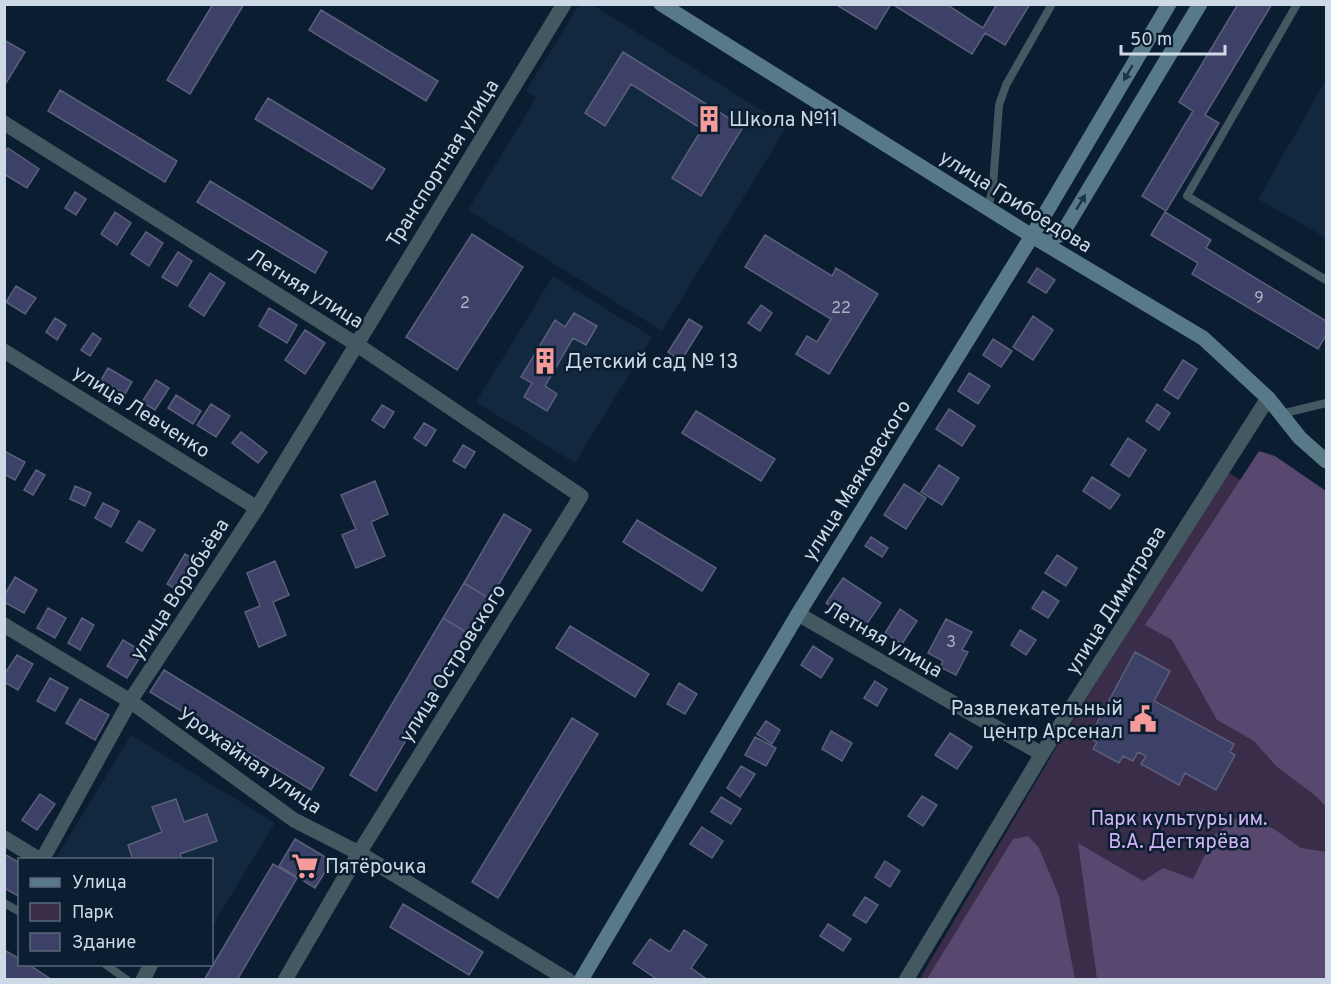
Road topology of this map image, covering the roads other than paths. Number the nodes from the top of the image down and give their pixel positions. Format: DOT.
graph roads {
  1 [pos="564,4"];
  2 [pos="661,4"];
  3 [pos="1052,4"];
  4 [pos="1169,4"];
  5 [pos="1200,4"];
  6 [pos="1297,4"];
  7 [pos="6,127"];
  8 [pos="988,209"];
  9 [pos="1037,239"];
  10 [pos="1326,280"];
  11 [pos="356,344"];
  12 [pos="4,351"];
  13 [pos="1268,398"];
  14 [pos="1326,403"];
  15 [pos="1280,414"];
  16 [pos="1326,461"];
  17 [pos="581,496"];
  18 [pos="257,508"];
  19 [pos="798,614"];
  20 [pos="4,625"];
  21 [pos="130,701"];
  22 [pos="1042,754"];
  23 [pos="4,838"];
  24 [pos="360,853"];
  25 [pos="38,858"];
  26 [pos="42,858"];
  27 [pos="4,903"];
  28 [pos="18,911"];
  29 [pos="108,966"];
  30 [pos="150,966"];
  31 [pos="128,980"];
  32 [pos="143,980"];
  33 [pos="285,980"];
  34 [pos="568,980"];
  35 [pos="581,980"];
  36 [pos="906,980"];
  1 -- 11 [label="street, Транспортная улица"];
  2 -- 8 [label="street, улица Грибоедова"];
  3 -- 8 [label="lane"];
  4 -- 9 [label="street, улица Маяковского, one-way"];
  9 -- 5 [label="street, one-way"];
  6 -- 10 [label="lane"];
  7 -- 11 [label="street, Летняя улица"];
  8 -- 9 [label="street, улица Грибоедова"];
  9 -- 13 [label="street, улица Грибоедова"];
  9 -- 19 [label="street, улица Маяковского"];
  11 -- 17 [label="street, Летняя улица"];
  11 -- 18 [label="street, улица Воробьёва"];
  12 -- 18 [label="street, улица Левченко"];
  13 -- 15 [label="street, улица Грибоедова"];
  13 -- 22 [label="street, улица Димитрова"];
  14 -- 15 [label="lane"];
  15 -- 16 [label="street, улица Грибоедова"];
  17 -- 24 [label="street, улица Островского"];
  18 -- 21 [label="street, улица Воробьёва"];
  19 -- 22 [label="street, Летняя улица"];
  19 -- 35 [label="street, улица Маяковского"];
  20 -- 21 [label="street, Урожайная улица"];
  21 -- 24 [label="street, Урожайная улица"];
  21 -- 26 [label="street, улица Воробьёва"];
  22 -- 36 [label="street, улица Димитрова"];
  23 -- 25 [label="street"];
  24 -- 33 [label="street, улица Островского"];
  24 -- 34 [label="street, Урожайная улица"];
  27 -- 28 [label="lane"];
  29 -- 31 [label="lane"];
  30 -- 32 [label="street"];
}
